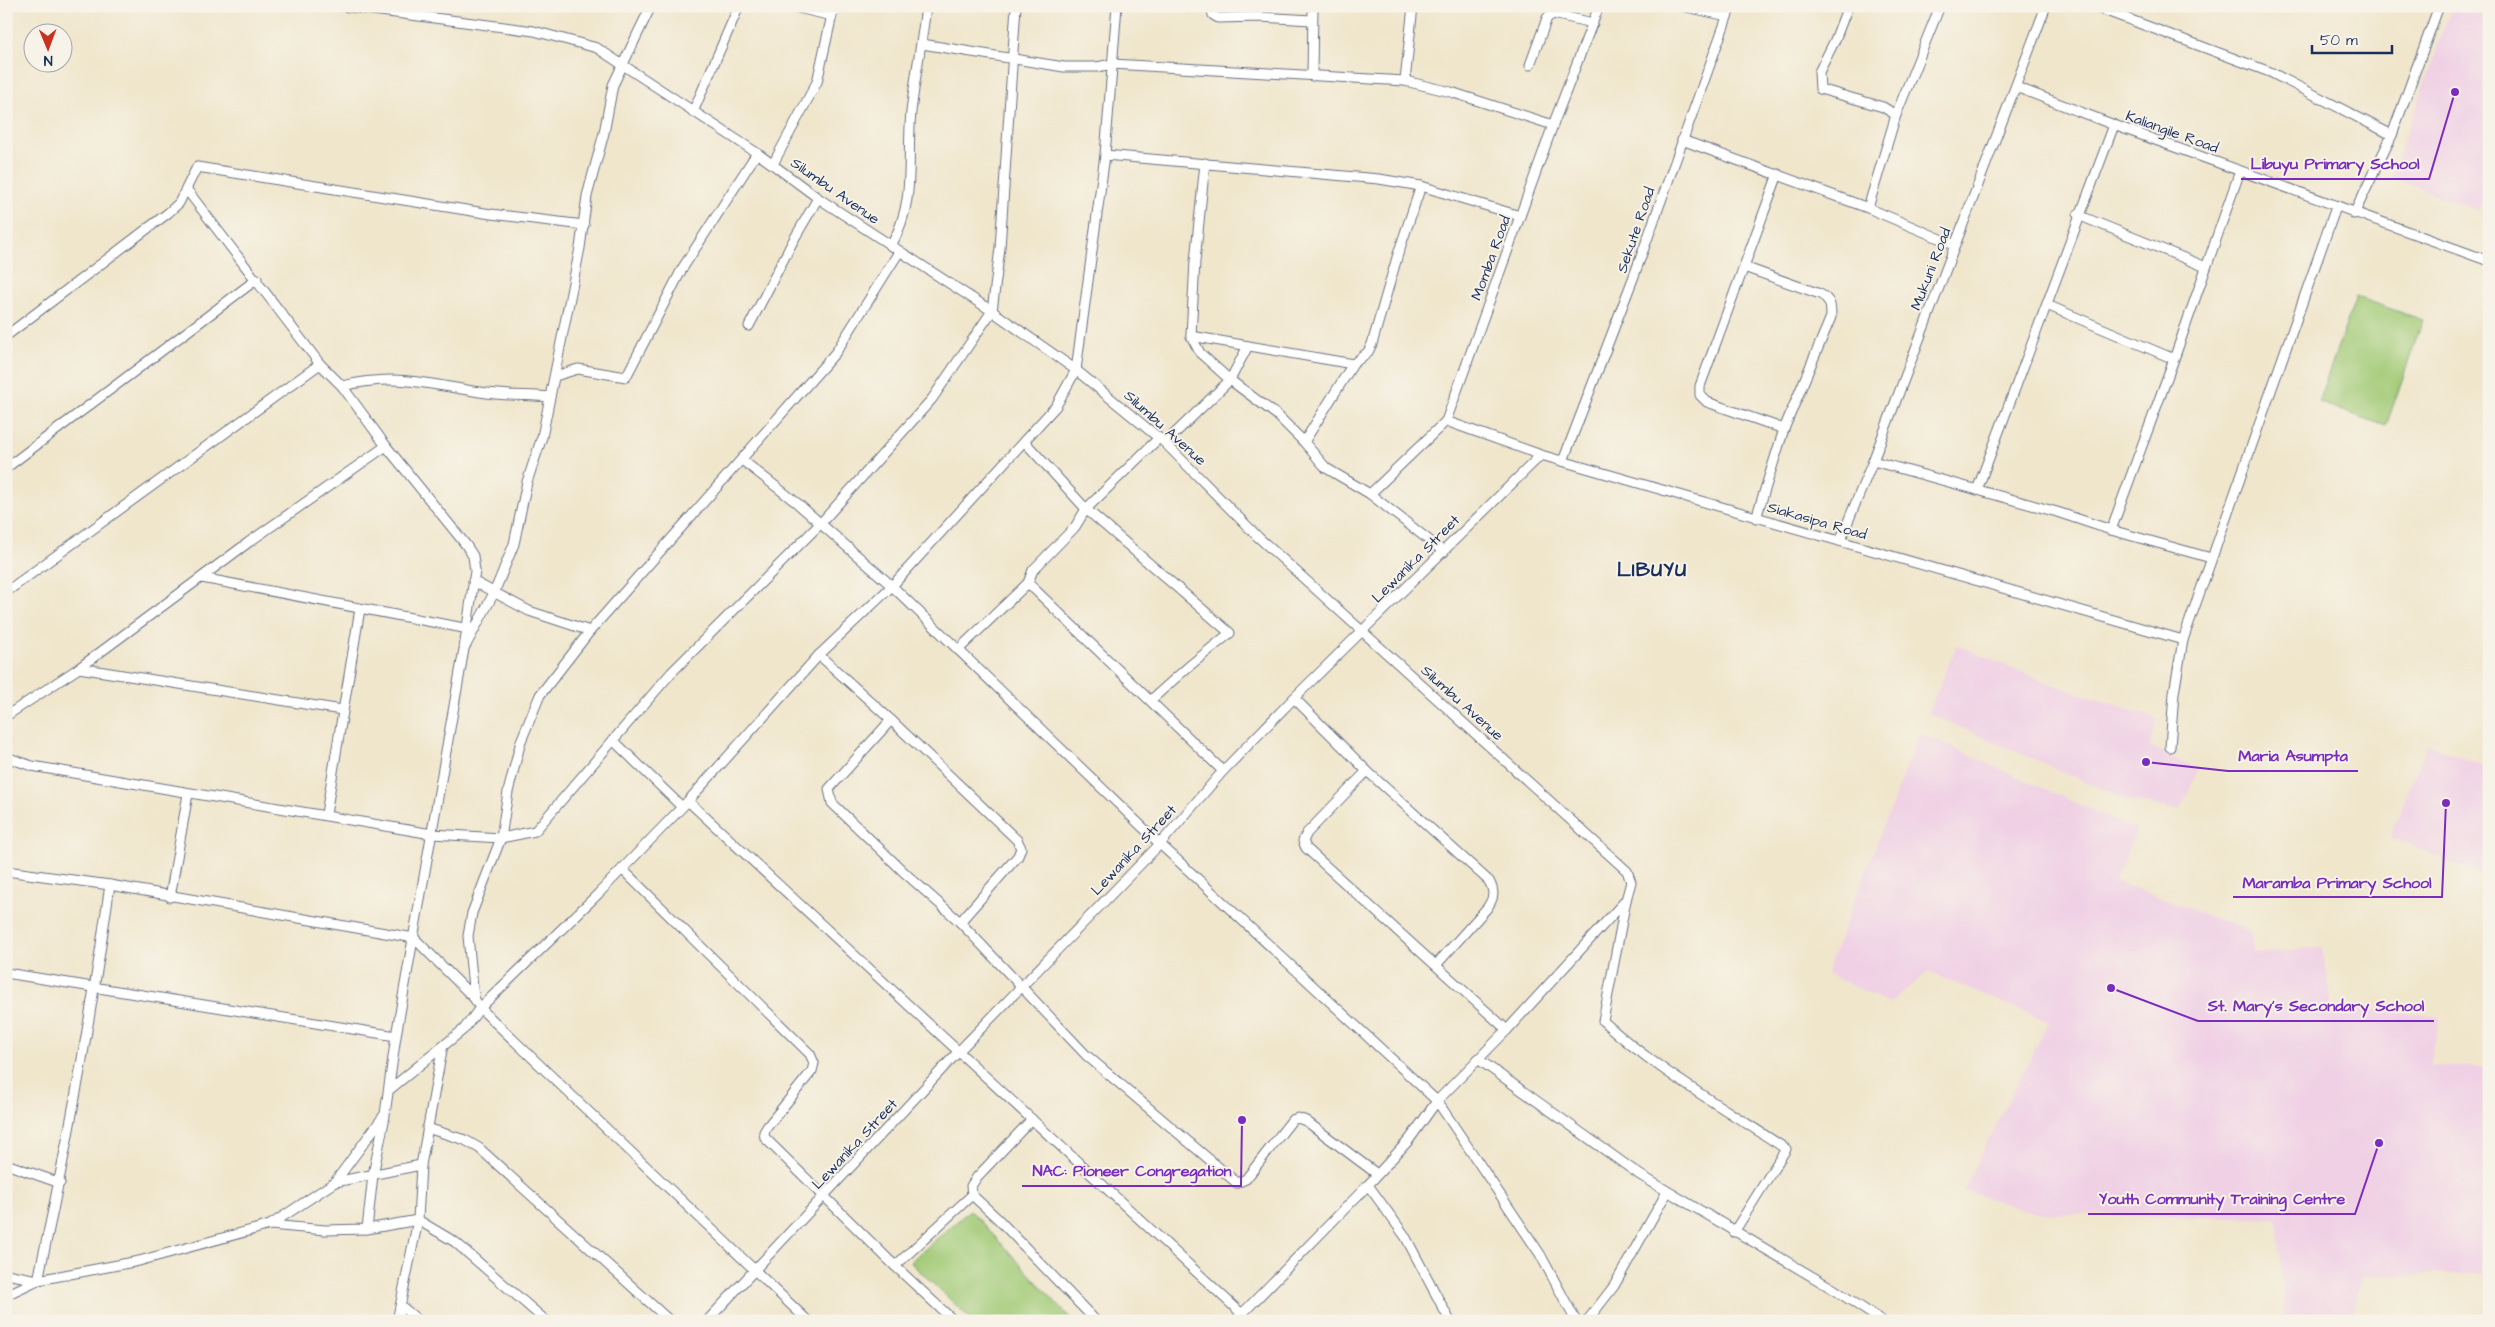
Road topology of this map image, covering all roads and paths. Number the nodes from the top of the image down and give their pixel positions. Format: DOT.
graph roads {
  1 [pos="342,6"];
  2 [pos="651,6"];
  3 [pos="739,6"];
  4 [pos="790,6"];
  5 [pos="834,6"];
  6 [pos="926,6"];
  7 [pos="1016,6"];
  8 [pos="1117,6"];
  9 [pos="1211,6"];
  10 [pos="1313,6"];
  11 [pos="1413,6"];
  12 [pos="1599,6"];
  13 [pos="1682,6"];
  14 [pos="1731,6"];
  15 [pos="1848,6"];
  16 [pos="1940,6"];
  17 [pos="2046,6"];
  18 [pos="2093,6"];
  19 [pos="2438,6"];
  20 [pos="832,16"];
  21 [pos="1728,16"];
  22 [pos="1312,20"];
  23 [pos="1593,23"];
  24 [pos="922,44"];
  25 [pos="1012,59"];
  26 [pos="623,64"];
  27 [pos="1112,64"];
  28 [pos="1530,65"];
  29 [pos="1312,76"];
  30 [pos="1405,81"];
  31 [pos="2016,87"];
  32 [pos="693,112"];
  33 [pos="1896,115"];
  34 [pos="1553,125"];
  35 [pos="2114,125"];
  36 [pos="2392,136"];
  37 [pos="1682,140"];
  38 [pos="757,153"];
  39 [pos="1105,155"];
  40 [pos="773,164"];
  41 [pos="1205,164"];
  42 [pos="2240,171"];
  43 [pos="1778,174"];
  44 [pos="1421,186"];
  45 [pos="187,190"];
  46 [pos="818,198"];
  47 [pos="2336,207"];
  48 [pos="1868,208"];
  49 [pos="2354,214"];
  50 [pos="2078,215"];
  51 [pos="1520,216"];
  52 [pos="584,225"];
  53 [pos="1955,245"];
  54 [pos="891,246"];
  55 [pos="900,252"];
  56 [pos="2489,261"];
  57 [pos="1744,266"];
  58 [pos="2206,267"];
  59 [pos="257,278"];
  60 [pos="2048,305"];
  61 [pos="992,311"];
  62 [pos="749,326"];
  63 [pos="6,336"];
  64 [pos="1191,336"];
  65 [pos="1248,346"];
  66 [pos="2174,359"];
  67 [pos="320,364"];
  68 [pos="1353,364"];
  69 [pos="1076,370"];
  70 [pos="555,376"];
  71 [pos="1230,380"];
  72 [pos="342,386"];
  73 [pos="550,397"];
  74 [pos="1446,421"];
  75 [pos="1784,429"];
  76 [pos="1024,441"];
  77 [pos="1162,441"];
  78 [pos="1304,442"];
  79 [pos="386,446"];
  80 [pos="1541,455"];
  81 [pos="742,460"];
  82 [pos="1563,461"];
  83 [pos="1873,461"];
  84 [pos="6,468"];
  85 [pos="1977,490"];
  86 [pos="1370,494"];
  87 [pos="1086,509"];
  88 [pos="1756,518"];
  89 [pos="820,524"];
  90 [pos="2111,530"];
  91 [pos="1840,542"];
  92 [pos="1444,552"];
  93 [pos="2211,558"];
  94 [pos="202,578"];
  95 [pos="473,581"];
  96 [pos="1028,583"];
  97 [pos="892,586"];
  98 [pos="6,592"];
  99 [pos="494,593"];
  100 [pos="360,609"];
  101 [pos="470,630"];
  102 [pos="590,631"];
  103 [pos="1362,632"];
  104 [pos="2183,640"];
  105 [pos="958,650"];
  106 [pos="818,655"];
  107 [pos="79,668"];
  108 [pos="1294,698"];
  109 [pos="1151,700"];
  110 [pos="342,710"];
  111 [pos="6,716"];
  112 [pos="891,720"];
  113 [pos="613,740"];
  114 [pos="2170,747"];
  115 [pos="6,757"];
  116 [pos="1367,770"];
  117 [pos="1223,771"];
  118 [pos="188,794"];
  119 [pos="685,804"];
  120 [pos="326,814"];
  121 [pos="432,834"];
  122 [pos="501,838"];
  123 [pos="1160,844"];
  124 [pos="622,868"];
  125 [pos="6,871"];
  126 [pos="110,885"];
  127 [pos="170,897"];
  128 [pos="1626,900"];
  129 [pos="960,922"];
  130 [pos="414,938"];
  131 [pos="1436,965"];
  132 [pos="6,973"];
  133 [pos="1022,986"];
  134 [pos="95,987"];
  135 [pos="474,998"];
  136 [pos="480,1008"];
  137 [pos="1507,1030"];
  138 [pos="396,1036"];
  139 [pos="443,1046"];
  140 [pos="959,1051"];
  141 [pos="1478,1059"];
  142 [pos="389,1090"];
  143 [pos="1438,1100"];
  144 [pos="385,1114"];
  145 [pos="1032,1119"];
  146 [pos="427,1128"];
  147 [pos="6,1164"];
  148 [pos="421,1165"];
  149 [pos="1377,1174"];
  150 [pos="373,1176"];
  151 [pos="335,1182"];
  152 [pos="60,1183"];
  153 [pos="1368,1185"];
  154 [pos="1667,1192"];
  155 [pos="972,1195"];
  156 [pos="824,1198"];
  157 [pos="418,1220"];
  158 [pos="270,1226"];
  159 [pos="366,1229"];
  160 [pos="1734,1232"];
  161 [pos="895,1266"];
  162 [pos="754,1270"];
  163 [pos="6,1274"];
  164 [pos="38,1280"];
  165 [pos="6,1295"];
  166 [pos="401,1306"];
  167 [pos="1238,1317"];
  168 [pos="397,1321"];
  169 [pos="419,1321"];
  170 [pos="546,1321"];
  171 [pos="670,1321"];
  172 [pos="707,1321"];
  173 [pos="808,1321"];
  174 [pos="954,1321"];
  175 [pos="1096,1321"];
  176 [pos="1450,1321"];
  177 [pos="1576,1321"];
  178 [pos="1587,1321"];
  179 [pos="1882,1321"];
  1 -- 26 [label="street, Silumbu Avenue"];
  2 -- 26 [label="street"];
  3 -- 32 [label="street"];
  4 -- 20 [label="street"];
  5 -- 20 [label="street"];
  6 -- 24 [label="street"];
  7 -- 25 [label="street"];
  8 -- 27 [label="street"];
  9 -- 22 [label="street"];
  10 -- 22 [label="street"];
  11 -- 30 [label="street"];
  12 -- 23 [label="street, Momba Road"];
  13 -- 21 [label="street"];
  14 -- 21 [label="street, Sekute Road"];
  15 -- 33 [label="street"];
  16 -- 33 [label="street"];
  17 -- 31 [label="street, Mukuni Road"];
  18 -- 36 [label="street"];
  19 -- 36 [label="street"];
  20 -- 40 [label="street"];
  21 -- 37 [label="street, Sekute Road"];
  22 -- 29 [label="street"];
  23 -- 28 [label="street"];
  23 -- 34 [label="street, Momba Road"];
  24 -- 25 [label="street"];
  24 -- 54 [label="street"];
  25 -- 27 [label="street"];
  25 -- 61 [label="street"];
  26 -- 32 [label="street, Silumbu Avenue"];
  26 -- 52 [label="street"];
  27 -- 29 [label="street"];
  27 -- 39 [label="street"];
  29 -- 30 [label="street"];
  30 -- 34 [label="street"];
  31 -- 35 [label="street, Kaliangile Road"];
  31 -- 53 [label="street, Mukuni Road"];
  32 -- 38 [label="street, Silumbu Avenue"];
  33 -- 48 [label="street"];
  34 -- 51 [label="street, Momba Road"];
  35 -- 42 [label="street, Kaliangile Road"];
  35 -- 50 [label="street"];
  36 -- 49 [label="street"];
  37 -- 43 [label="street"];
  37 -- 82 [label="street, Sekute Road"];
  38 -- 40 [label="street, Silumbu Avenue"];
  38 -- 70 [label="street"];
  39 -- 41 [label="street"];
  39 -- 69 [label="street"];
  40 -- 46 [label="street, Silumbu Avenue"];
  41 -- 44 [label="street"];
  41 -- 64 [label="street"];
  42 -- 47 [label="street, Kaliangile Road"];
  42 -- 58 [label="street"];
  43 -- 48 [label="street"];
  43 -- 57 [label="street"];
  44 -- 51 [label="street"];
  44 -- 68 [label="street"];
  45 -- 52 [label="street"];
  45 -- 59 [label="street"];
  45 -- 63 [label="street"];
  46 -- 54 [label="street, Silumbu Avenue"];
  46 -- 62 [label="street"];
  47 -- 49 [label="street, Kaliangile Road"];
  47 -- 93 [label="street"];
  48 -- 53 [label="street"];
  49 -- 56 [label="street, Kaliangile Road"];
  50 -- 58 [label="street"];
  50 -- 60 [label="street"];
  51 -- 74 [label="street, Momba Road"];
  52 -- 70 [label="street"];
  53 -- 83 [label="street, Mukuni Road"];
  54 -- 55 [label="street, Silumbu Avenue"];
  55 -- 61 [label="street, Silumbu Avenue"];
  55 -- 81 [label="street"];
  57 -- 75 [label="street"];
  57 -- 75 [label="street"];
  58 -- 66 [label="street"];
  59 -- 67 [label="street"];
  59 -- 84 [label="street"];
  60 -- 66 [label="street"];
  60 -- 85 [label="street"];
  61 -- 69 [label="street, Silumbu Avenue"];
  61 -- 89 [label="street"];
  64 -- 65 [label="street"];
  64 -- 71 [label="street"];
  65 -- 68 [label="street"];
  65 -- 71 [label="street"];
  66 -- 90 [label="street"];
  67 -- 72 [label="street"];
  67 -- 98 [label="street"];
  68 -- 78 [label="street"];
  69 -- 76 [label="street"];
  69 -- 77 [label="street, Silumbu Avenue"];
  70 -- 73 [label="street"];
  71 -- 77 [label="street"];
  71 -- 78 [label="street"];
  72 -- 73 [label="street"];
  72 -- 79 [label="street"];
  73 -- 99 [label="street"];
  74 -- 80 [label="street, Siakasipa Road"];
  74 -- 86 [label="street, Momba Road"];
  75 -- 88 [label="street"];
  76 -- 87 [label="street"];
  76 -- 97 [label="street"];
  77 -- 87 [label="street"];
  77 -- 103 [label="street, Silumbu Avenue"];
  78 -- 86 [label="street"];
  79 -- 94 [label="street"];
  79 -- 95 [label="street"];
  80 -- 82 [label="street, Siakasipa Road"];
  80 -- 92 [label="street, Lewanika Street"];
  81 -- 89 [label="street"];
  81 -- 102 [label="street"];
  82 -- 88 [label="street, Siakasipa Road"];
  83 -- 85 [label="street"];
  83 -- 91 [label="street, Mukuni Road"];
  85 -- 90 [label="street"];
  86 -- 92 [label="street"];
  87 -- 96 [label="street"];
  87 -- 109 [label="street"];
  88 -- 91 [label="street, Siakasipa Road"];
  89 -- 97 [label="street"];
  89 -- 113 [label="street"];
  90 -- 93 [label="street"];
  91 -- 104 [label="street, Siakasipa Road"];
  92 -- 103 [label="street, Lewanika Street"];
  93 -- 104 [label="street"];
  94 -- 100 [label="street"];
  94 -- 107 [label="street"];
  95 -- 99 [label="street"];
  95 -- 101 [label="street"];
  96 -- 105 [label="street"];
  96 -- 109 [label="street"];
  97 -- 105 [label="street"];
  97 -- 106 [label="street"];
  99 -- 101 [label="street"];
  99 -- 102 [label="street"];
  100 -- 101 [label="street"];
  100 -- 110 [label="street"];
  101 -- 121 [label="street"];
  102 -- 122 [label="street"];
  103 -- 108 [label="street, Lewanika Street"];
  103 -- 128 [label="street, Silumbu Avenue"];
  104 -- 114 [label="street"];
  105 -- 123 [label="street"];
  106 -- 112 [label="street"];
  106 -- 119 [label="street"];
  107 -- 110 [label="street"];
  107 -- 111 [label="street"];
  108 -- 116 [label="street"];
  108 -- 117 [label="street, Lewanika Street"];
  109 -- 117 [label="street"];
  110 -- 120 [label="street"];
  112 -- 129 [label="street"];
  112 -- 129 [label="street"];
  113 -- 119 [label="street"];
  113 -- 122 [label="street"];
  115 -- 118 [label="street"];
  116 -- 131 [label="street"];
  116 -- 131 [label="street"];
  117 -- 123 [label="street, Lewanika Street"];
  118 -- 120 [label="street"];
  118 -- 127 [label="street"];
  119 -- 124 [label="street"];
  119 -- 140 [label="street"];
  120 -- 121 [label="street"];
  121 -- 122 [label="street"];
  121 -- 130 [label="street"];
  122 -- 135 [label="street"];
  123 -- 133 [label="street, Lewanika Street"];
  123 -- 143 [label="street"];
  124 -- 136 [label="street"];
  124 -- 156 [label="street"];
  125 -- 126 [label="street"];
  126 -- 127 [label="street"];
  126 -- 134 [label="street"];
  127 -- 130 [label="street"];
  128 -- 137 [label="street"];
  128 -- 160 [label="street"];
  129 -- 133 [label="street"];
  130 -- 135 [label="street"];
  130 -- 138 [label="street"];
  131 -- 137 [label="street"];
  132 -- 134 [label="street"];
  133 -- 140 [label="street, Lewanika Street"];
  133 -- 149 [label="street"];
  134 -- 138 [label="street"];
  134 -- 152 [label="street"];
  135 -- 136 [label="street"];
  136 -- 139 [label="street"];
  136 -- 162 [label="street"];
  137 -- 141 [label="street"];
  138 -- 142 [label="street"];
  139 -- 142 [label="street"];
  139 -- 146 [label="street"];
  140 -- 145 [label="street"];
  140 -- 156 [label="street, Lewanika Street"];
  141 -- 143 [label="street"];
  141 -- 154 [label="street"];
  142 -- 144 [label="street"];
  143 -- 149 [label="street"];
  143 -- 177 [label="street"];
  144 -- 150 [label="street"];
  144 -- 151 [label="street"];
  145 -- 155 [label="street"];
  145 -- 167 [label="street"];
  146 -- 148 [label="street"];
  146 -- 171 [label="street"];
  147 -- 152 [label="street"];
  148 -- 150 [label="street"];
  148 -- 157 [label="street"];
  149 -- 153 [label="street"];
  150 -- 151 [label="street"];
  150 -- 159 [label="street"];
  151 -- 158 [label="street"];
  152 -- 164 [label="street"];
  153 -- 167 [label="street"];
  153 -- 176 [label="street"];
  154 -- 160 [label="street"];
  154 -- 178 [label="street"];
  155 -- 161 [label="street"];
  155 -- 175 [label="street"];
  156 -- 161 [label="street"];
  156 -- 162 [label="street, Lewanika Street"];
  157 -- 159 [label="street"];
  157 -- 166 [label="street"];
  157 -- 170 [label="street"];
  158 -- 159 [label="street"];
  158 -- 164 [label="street"];
  160 -- 179 [label="street"];
  161 -- 174 [label="street"];
  162 -- 172 [label="street, Lewanika Street"];
  162 -- 173 [label="street"];
  163 -- 164 [label="street"];
  164 -- 165 [label="street"];
  166 -- 168 [label="street"];
  166 -- 169 [label="street"];
}
